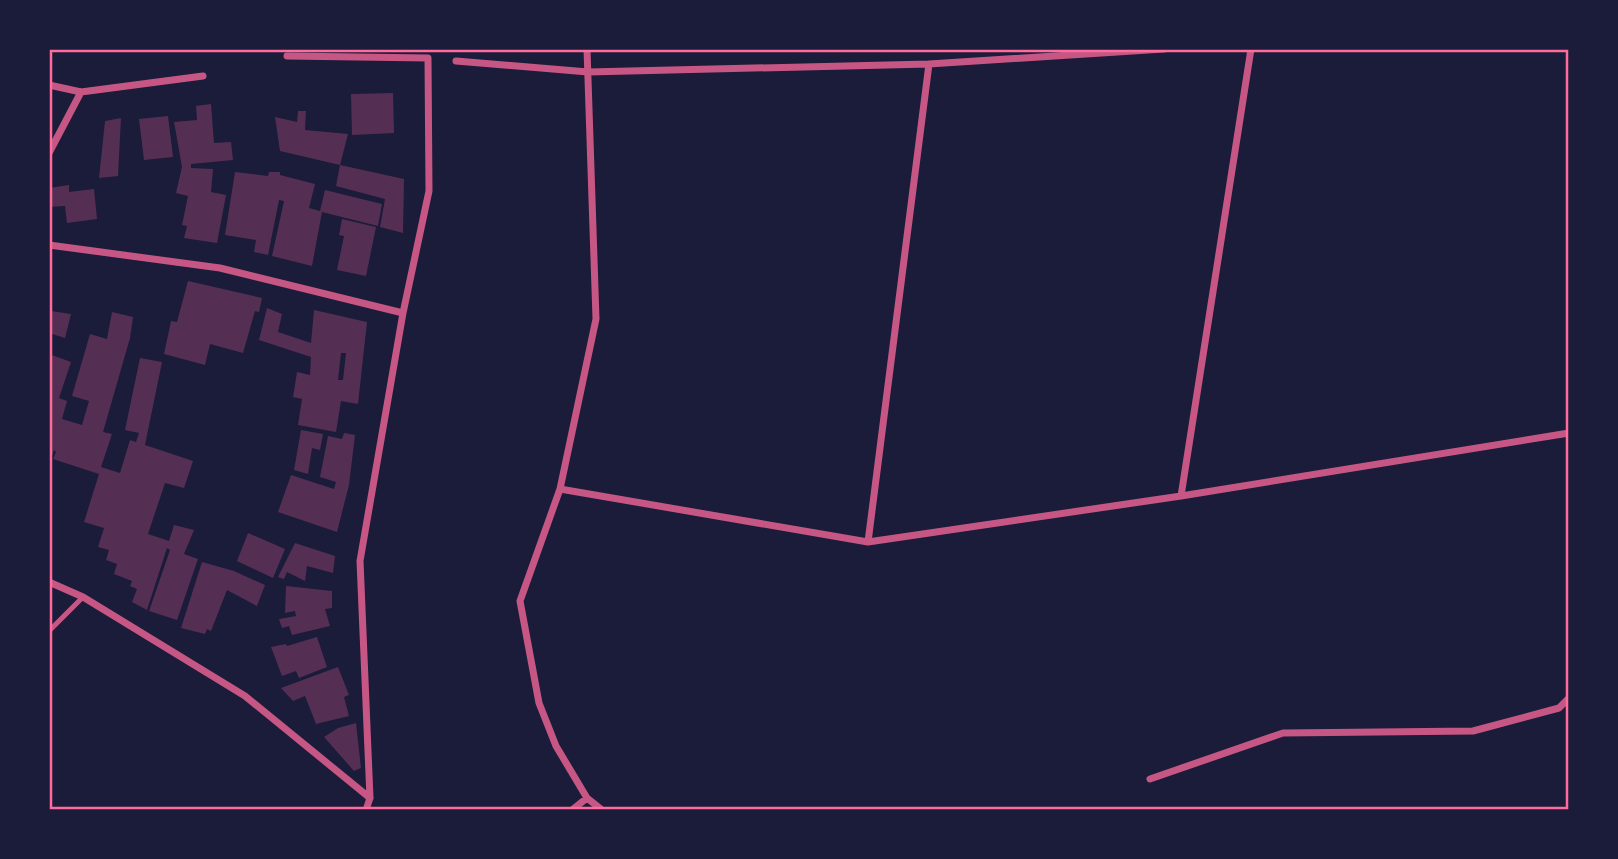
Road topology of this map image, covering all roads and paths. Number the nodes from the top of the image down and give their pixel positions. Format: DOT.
graph roads {
  1 [pos="587,49"];
  2 [pos="1164,49"];
  3 [pos="1251,49"];
  4 [pos="1134,50"];
  5 [pos="287,56"];
  6 [pos="456,61"];
  7 [pos="929,64"];
  8 [pos="589,72"];
  9 [pos="203,76"];
  10 [pos="49,85"];
  11 [pos="81,92"];
  12 [pos="49,153"];
  13 [pos="49,246"];
  14 [pos="403,313"];
  15 [pos="1569,433"];
  16 [pos="560,489"];
  17 [pos="1181,496"];
  18 [pos="868,542"];
  19 [pos="49,582"];
  20 [pos="83,597"];
  21 [pos="49,631"];
  22 [pos="1569,698"];
  23 [pos="1150,779"];
  24 [pos="370,798"];
  25 [pos="587,798"];
  26 [pos="366,810"];
  27 [pos="572,810"];
  28 [pos="602,810"];
  1 -- 8 [label="street"];
  2 -- 4 [label="street"];
  3 -- 17 [label="street"];
  4 -- 7 [label="street"];
  5 -- 14 [label="street"];
  6 -- 8 [label="street"];
  7 -- 8 [label="street"];
  7 -- 18 [label="street"];
  8 -- 16 [label="street"];
  9 -- 11 [label="street"];
  10 -- 11 [label="street"];
  11 -- 12 [label="street"];
  13 -- 14 [label="street"];
  14 -- 24 [label="street"];
  15 -- 17 [label="street"];
  16 -- 18 [label="street"];
  16 -- 25 [label="street"];
  17 -- 18 [label="street"];
  19 -- 20 [label="street"];
  20 -- 21 [label="lane"];
  20 -- 24 [label="street"];
  22 -- 23 [label="street"];
  24 -- 26 [label="street"];
  25 -- 27 [label="street"];
  25 -- 28 [label="street"];
}
